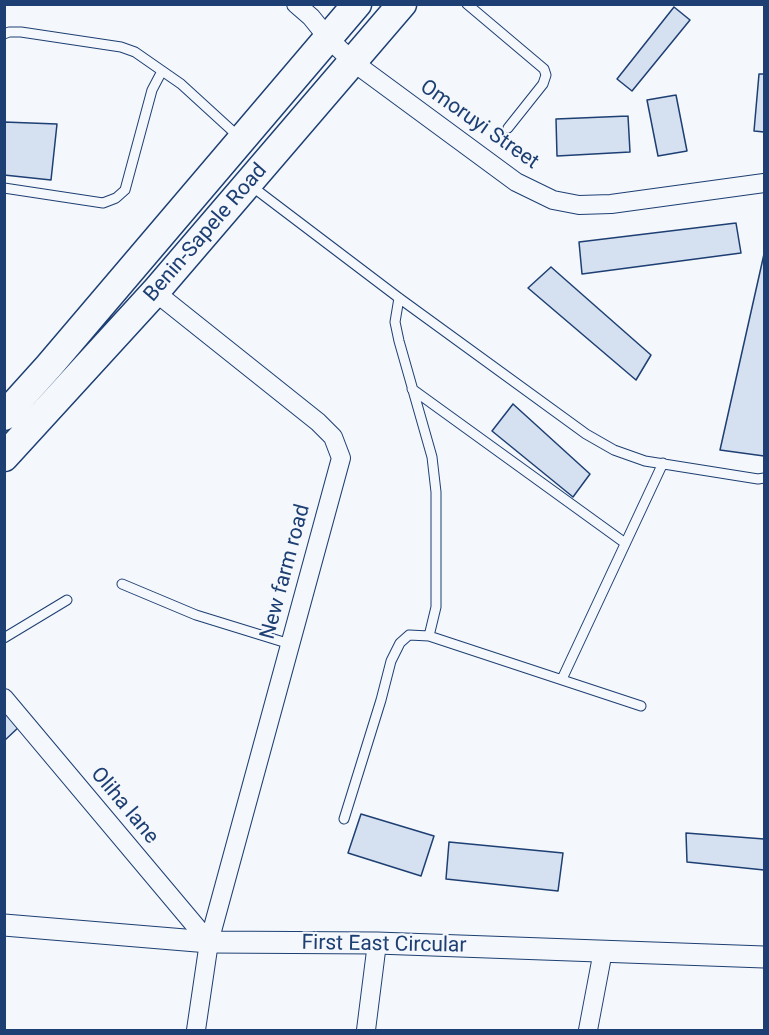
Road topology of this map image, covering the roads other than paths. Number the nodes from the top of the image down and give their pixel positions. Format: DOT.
graph roads {
  1 [pos="296,4"];
  2 [pos="357,4"];
  3 [pos="402,4"];
  4 [pos="467,4"];
  5 [pos="4,34"];
  6 [pos="328,38"];
  7 [pos="353,62"];
  8 [pos="162,71"];
  9 [pos="508,128"];
  10 [pos="241,140"];
  11 [pos="765,183"];
  12 [pos="249,184"];
  13 [pos="4,188"];
  14 [pos="155,292"];
  15 [pos="399,298"];
  16 [pos="412,389"];
  17 [pos="4,416"];
  18 [pos="4,457"];
  19 [pos="663,463"];
  20 [pos="765,478"];
  21 [pos="625,543"];
  22 [pos="122,584"];
  23 [pos="67,600"];
  24 [pos="429,636"];
  25 [pos="4,638"];
  26 [pos="290,644"];
  27 [pos="562,679"];
  28 [pos="4,698"];
  29 [pos="641,706"];
  30 [pos="344,819"];
  31 [pos="4,925"];
  32 [pos="209,942"];
  33 [pos="377,943"];
  34 [pos="603,951"];
  35 [pos="765,957"];
  36 [pos="196,1030"];
  37 [pos="366,1030"];
  38 [pos="588,1030"];
  1 -- 6 [label="street, Omoruyi Street"];
  2 -- 6 [label="highway, Benin-Sapele Road"];
  3 -- 7 [label="highway, Benin-Sapele Road"];
  4 -- 9 [label="lane"];
  5 -- 8 [label="lane"];
  6 -- 7 [label="street, Omoruyi Street"];
  6 -- 10 [label="highway, Benin-Sapele Road"];
  7 -- 11 [label="street, Omoruyi Street"];
  7 -- 12 [label="highway, Benin-Sapele Road"];
  8 -- 10 [label="lane"];
  8 -- 13 [label="lane"];
  10 -- 17 [label="highway, Benin-Sapele Road"];
  12 -- 14 [label="highway, Benin-Sapele Road"];
  12 -- 15 [label="lane"];
  14 -- 18 [label="highway, Benin-Sapele Road"];
  14 -- 26 [label="street, New farm road"];
  15 -- 16 [label="lane"];
  15 -- 19 [label="lane"];
  16 -- 21 [label="lane"];
  16 -- 24 [label="lane"];
  19 -- 20 [label="lane"];
  19 -- 21 [label="lane"];
  21 -- 27 [label="lane"];
  22 -- 26 [label="lane"];
  23 -- 25 [label="lane"];
  24 -- 27 [label="lane"];
  24 -- 30 [label="lane"];
  26 -- 32 [label="street, New farm road"];
  27 -- 29 [label="lane"];
  28 -- 32 [label="street, Oliha lane"];
  31 -- 32 [label="street, First East Circular"];
  32 -- 33 [label="street, First East Circular"];
  32 -- 36 [label="street, New farm road"];
  33 -- 34 [label="street, First East Circular"];
  33 -- 37 [label="street"];
  34 -- 35 [label="street, First East Circular"];
  34 -- 38 [label="street"];
}
